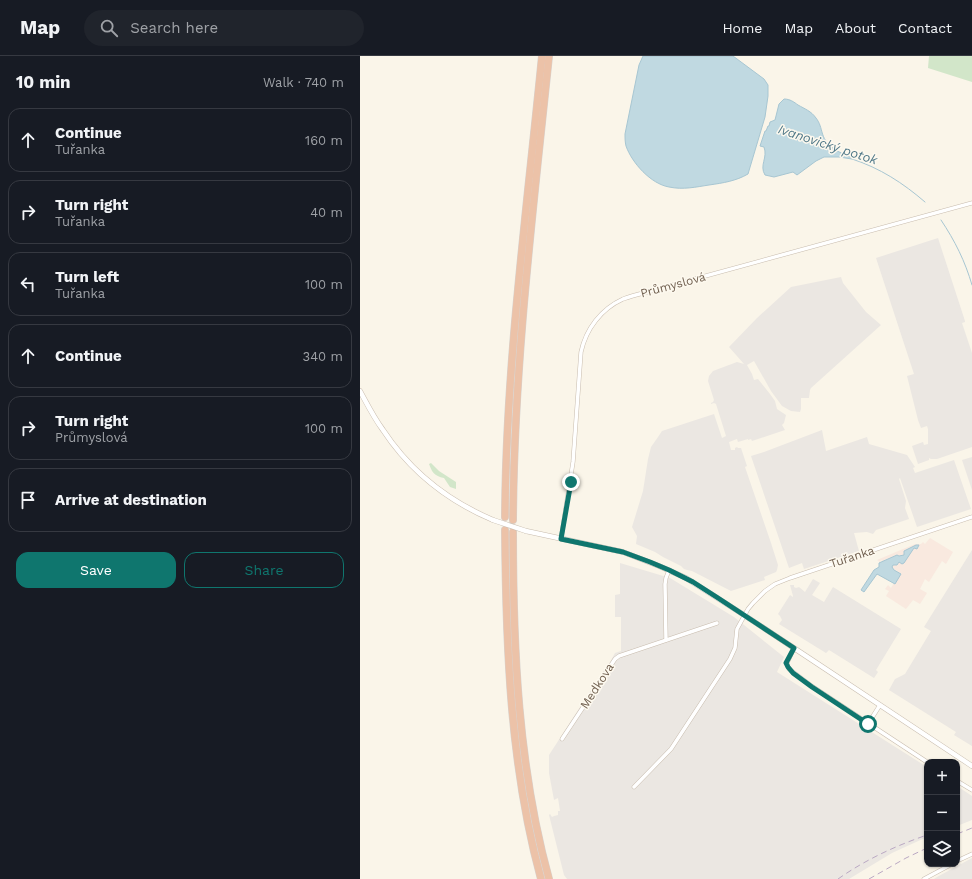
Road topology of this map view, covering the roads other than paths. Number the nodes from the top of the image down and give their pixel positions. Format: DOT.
graph roads {
  1 [pos="538,56"];
  2 [pos="542,56"];
  3 [pos="549,56"];
  4 [pos="538,93"];
  5 [pos="972,204"];
  6 [pos="360,391"];
  7 [pos="505,517"];
  8 [pos="972,518"];
  9 [pos="513,520"];
  10 [pos="505,530"];
  11 [pos="513,532"];
  12 [pos="561,539"];
  13 [pos="669,570"];
  14 [pos="744,615"];
  15 [pos="717,623"];
  16 [pos="666,640"];
  17 [pos="794,648"];
  18 [pos="880,705"];
  19 [pos="868,724"];
  20 [pos="562,740"];
  21 [pos="924,760"];
  22 [pos="972,766"];
  23 [pos="960,783"];
  24 [pos="634,787"];
  25 [pos="972,790"];
  26 [pos="972,854"];
  27 [pos="960,860"];
  28 [pos="946,867"];
  29 [pos="541,879"];
  30 [pos="549,879"];
  31 [pos="924,879"];
  1 -- 4 [label="highway"];
  2 -- 4 [label="highway"];
  3 -- 9 [label="highway"];
  4 -- 7 [label="highway"];
  5 -- 12 [label="street, Průmyslová"];
  6 -- 12 [label="street, bridge"];
  8 -- 14 [label="street, Tuřanka"];
  10 -- 29 [label="highway"];
  11 -- 30 [label="highway"];
  12 -- 13 [label="street"];
  13 -- 14 [label="street"];
  13 -- 16 [label="street"];
  14 -- 17 [label="street"];
  14 -- 24 [label="street, Tuřanka"];
  15 -- 16 [label="street, Medkova"];
  16 -- 20 [label="street, Medkova"];
  17 -- 18 [label="street"];
  17 -- 19 [label="street"];
  18 -- 19 [label="street"];
  18 -- 22 [label="street"];
  19 -- 21 [label="street"];
  23 -- 25 [label="street"];
  26 -- 27 [label="street"];
  28 -- 31 [label="street"];
}
